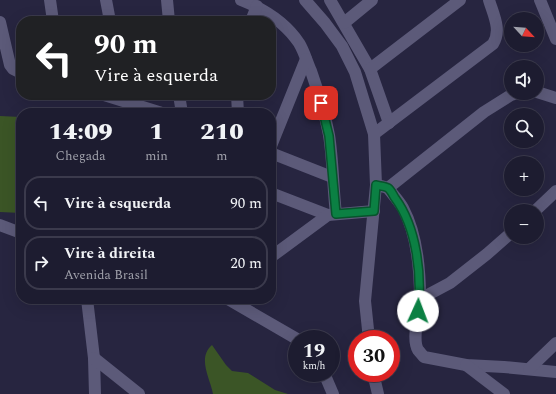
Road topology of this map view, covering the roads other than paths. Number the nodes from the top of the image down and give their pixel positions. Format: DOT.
graph roads {
  1 [pos="50,0"];
  2 [pos="106,0"];
  3 [pos="167,0"];
  4 [pos="241,0"];
  5 [pos="304,0"];
  6 [pos="372,0"];
  7 [pos="460,0"];
  8 [pos="489,0"];
  9 [pos="540,0"];
  10 [pos="331,1"];
  11 [pos="257,6"];
  12 [pos="52,16"];
  13 [pos="109,16"];
  14 [pos="169,16"];
  15 [pos="253,16"];
  16 [pos="272,16"];
  17 [pos="276,19"];
  18 [pos="0,22"];
  19 [pos="344,23"];
  20 [pos="556,39"];
  21 [pos="306,59"];
  22 [pos="370,69"];
  23 [pos="16,70"];
  24 [pos="544,93"];
  25 [pos="556,98"];
  26 [pos="504,99"];
  27 [pos="129,100"];
  28 [pos="149,108"];
  29 [pos="389,123"];
  30 [pos="276,134"];
  31 [pos="374,134"];
  32 [pos="276,155"];
  33 [pos="332,177"];
  34 [pos="376,185"];
  35 [pos="388,188"];
  36 [pos="556,191"];
  37 [pos="276,195"];
  38 [pos="542,204"];
  39 [pos="374,211"];
  40 [pos="332,215"];
  41 [pos="0,225"];
  42 [pos="16,231"];
  43 [pos="504,239"];
  44 [pos="276,251"];
  45 [pos="420,299"];
  46 [pos="88,304"];
  47 [pos="237,304"];
  48 [pos="368,330"];
  49 [pos="288,334"];
  50 [pos="556,343"];
  51 [pos="94,358"];
  52 [pos="466,365"];
  53 [pos="529,370"];
  54 [pos="556,372"];
  55 [pos="328,382"];
  56 [pos="375,382"];
  57 [pos="95,394"];
  58 [pos="139,394"];
  59 [pos="333,394"];
  60 [pos="378,394"];
  61 [pos="504,394"];
  1 -- 12 [label="street"];
  2 -- 13 [label="street"];
  3 -- 14 [label="street"];
  4 -- 11 [label="street"];
  5 -- 31 [label="street"];
  6 -- 19 [label="street"];
  7 -- 22 [label="street"];
  8 -- 29 [label="street"];
  9 -- 20 [label="street"];
  10 -- 19 [label="street"];
  11 -- 15 [label="street"];
  11 -- 16 [label="street"];
  17 -- 21 [label="street"];
  18 -- 23 [label="street"];
  19 -- 22 [label="street"];
  21 -- 30 [label="street"];
  21 -- 33 [label="street"];
  22 -- 29 [label="street"];
  24 -- 25 [label="street"];
  26 -- 35 [label="street"];
  27 -- 28 [label="street"];
  29 -- 31 [label="street"];
  31 -- 34 [label="street"];
  32 -- 33 [label="street"];
  33 -- 40 [label="street"];
  34 -- 35 [label="street"];
  34 -- 39 [label="street"];
  35 -- 45 [label="street"];
  36 -- 38 [label="street"];
  37 -- 40 [label="street"];
  39 -- 40 [label="street"];
  39 -- 48 [label="street"];
  40 -- 44 [label="street"];
  41 -- 42 [label="street"];
  43 -- 45 [label="street"];
  45 -- 52 [label="street"];
  46 -- 51 [label="street"];
  47 -- 49 [label="street"];
  50 -- 53 [label="street"];
  51 -- 57 [label="street"];
  51 -- 58 [label="street"];
  52 -- 53 [label="street"];
  52 -- 61 [label="street"];
  53 -- 54 [label="street"];
  55 -- 59 [label="street"];
  56 -- 60 [label="street"];
}
